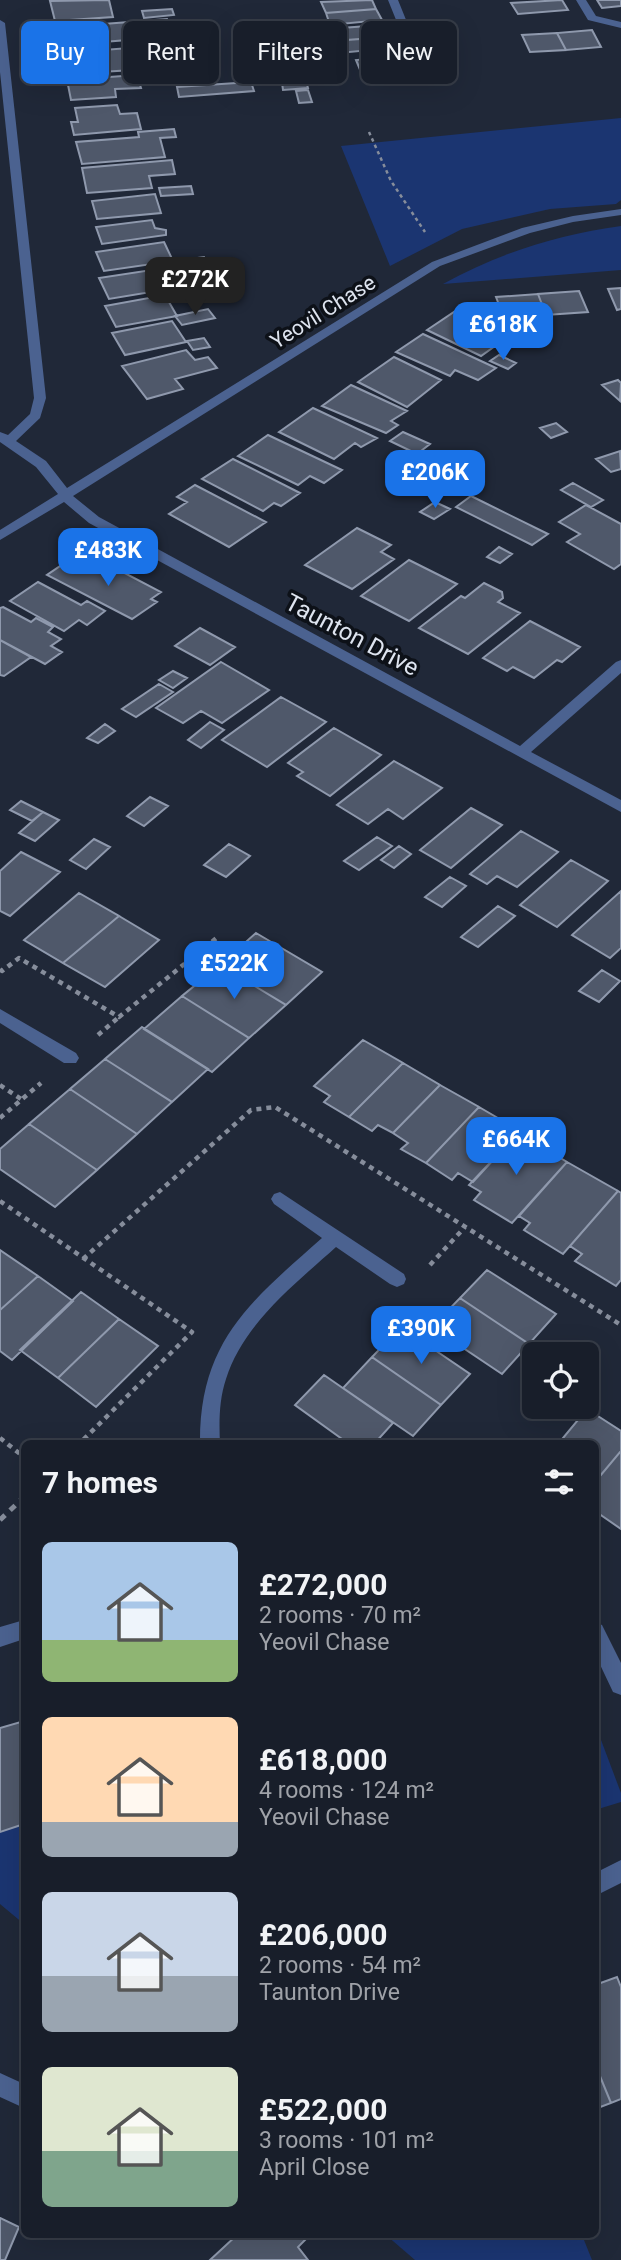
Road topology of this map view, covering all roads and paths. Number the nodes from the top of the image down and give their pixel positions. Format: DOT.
graph roads {
  1 [pos="393,0"];
  2 [pos="581,0"];
  3 [pos="401,21"];
  4 [pos="0,23"];
  5 [pos="621,25"];
  6 [pos="369,132"];
  7 [pos="621,212"];
  8 [pos="449,259"];
  9 [pos="4,438"];
  10 [pos="66,495"];
  11 [pos="0,536"];
  12 [pos="621,665"];
  13 [pos="522,752"];
  14 [pos="621,807"];
  15 [pos="219,936"];
  16 [pos="0,970"];
  17 [pos="0,1015"];
  18 [pos="70,1058"];
  19 [pos="0,1085"];
  20 [pos="21,1099"];
  21 [pos="280,1199"];
  22 [pos="0,1202"];
  23 [pos="335,1237"];
  24 [pos="397,1279"];
  25 [pos="0,1438"];
  26 [pos="83,1440"];
  27 [pos="210,1440"];
  28 [pos="21,1455"];
  29 [pos="21,1500"];
  30 [pos="0,1520"];
  31 [pos="21,1631"];
  32 [pos="0,1637"];
  33 [pos="599,1640"];
  34 [pos="621,1685"];
  35 [pos="621,1871"];
  36 [pos="599,1883"];
  37 [pos="0,2085"];
  38 [pos="21,2094"];
  1 -- 3 [label="street"];
  2 -- 5 [label="street"];
  4 -- 9 [label="street"];
  6 -- 8 [label="path"];
  7 -- 8 [label="street, Yeovil Chase"];
  8 -- 10 [label="street, Yeovil Chase"];
  9 -- 10 [label="street, Taunton Drive"];
  10 -- 11 [label="street, Yeovil Chase"];
  10 -- 13 [label="street, Taunton Drive"];
  12 -- 13 [label="street"];
  13 -- 14 [label="street, Taunton Drive"];
  15 -- 16 [label="path"];
  17 -- 18 [label="street"];
  19 -- 20 [label="path"];
  21 -- 23 [label="street"];
  22 -- 26 [label="path"];
  23 -- 24 [label="street"];
  23 -- 27 [label="street"];
  25 -- 28 [label="path"];
  29 -- 30 [label="path"];
  31 -- 32 [label="street"];
  33 -- 34 [label="street"];
  35 -- 36 [label="street"];
  37 -- 38 [label="street"];
}
